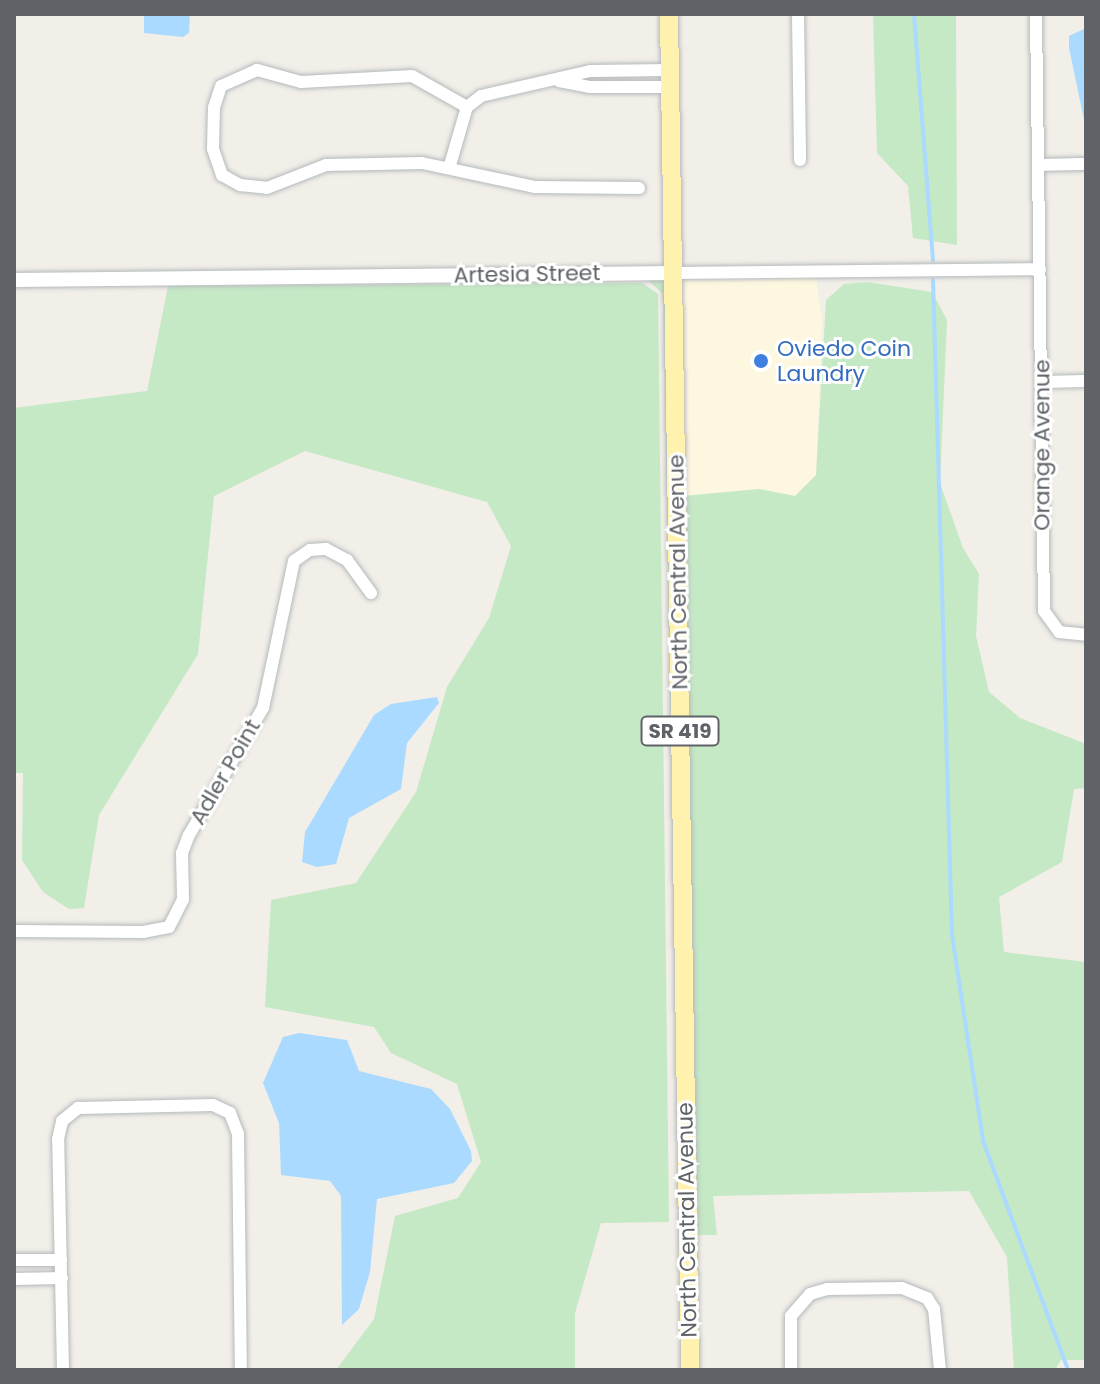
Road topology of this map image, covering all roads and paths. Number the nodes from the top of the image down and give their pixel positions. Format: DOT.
graph roads {
  1 [pos="669,14"];
  2 [pos="798,14"];
  3 [pos="1036,14"];
  4 [pos="671,78"];
  5 [pos="467,107"];
  6 [pos="800,160"];
  7 [pos="1086,164"];
  8 [pos="450,165"];
  9 [pos="1038,165"];
  10 [pos="639,188"];
  11 [pos="1040,269"];
  12 [pos="673,273"];
  13 [pos="14,280"];
  14 [pos="1086,381"];
  15 [pos="1042,382"];
  16 [pos="371,593"];
  17 [pos="1086,635"];
  18 [pos="14,931"];
  19 [pos="14,1260"];
  20 [pos="61,1260"];
  21 [pos="62,1278"];
  22 [pos="14,1279"];
  23 [pos="63,1370"];
  24 [pos="241,1370"];
  25 [pos="690,1370"];
  26 [pos="791,1370"];
  27 [pos="940,1370"];
  1 -- 4 [label="main road, North Central Avenue / SR 419"];
  2 -- 6 [label="street"];
  3 -- 9 [label="street, Orange Avenue"];
  4 -- 5 [label="street"];
  4 -- 12 [label="main road, North Central Avenue / SR 419"];
  5 -- 8 [label="street"];
  5 -- 8 [label="street"];
  7 -- 9 [label="street"];
  8 -- 10 [label="street"];
  9 -- 11 [label="street, Orange Avenue"];
  11 -- 12 [label="street, Artesia Street"];
  11 -- 15 [label="street, Orange Avenue"];
  12 -- 13 [label="street, Artesia Street"];
  12 -- 25 [label="main road, North Central Avenue / SR 419"];
  14 -- 15 [label="street"];
  15 -- 17 [label="street, Orange Avenue"];
  16 -- 18 [label="street, Adler Point"];
  19 -- 20 [label="street"];
  20 -- 21 [label="street"];
  20 -- 24 [label="street"];
  21 -- 22 [label="street"];
  21 -- 23 [label="street"];
  26 -- 27 [label="street"];
}
